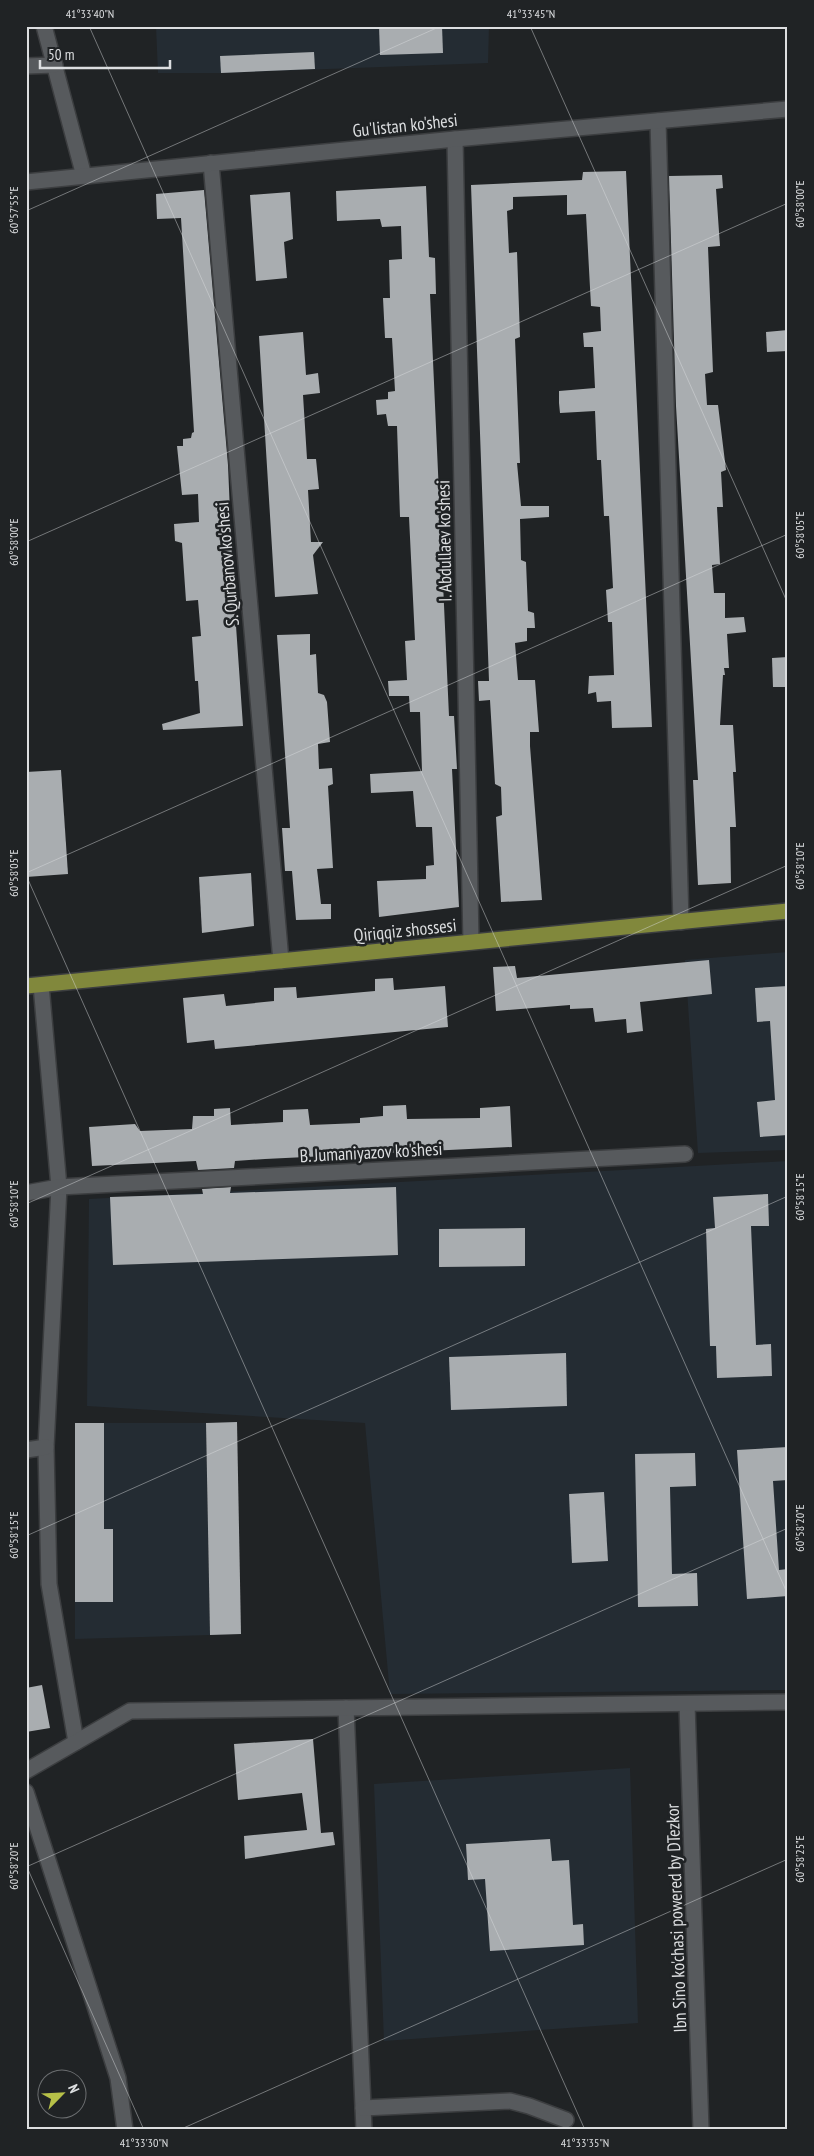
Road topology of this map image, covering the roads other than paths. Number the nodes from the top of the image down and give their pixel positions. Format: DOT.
graph roads {
  1 [pos="44,26"];
  2 [pos="55,64"];
  3 [pos="26,66"];
  4 [pos="788,109"];
  5 [pos="658,121"];
  6 [pos="455,139"];
  7 [pos="211,164"];
  8 [pos="84,176"];
  9 [pos="26,182"];
  10 [pos="788,911"];
  11 [pos="681,922"];
  12 [pos="471,942"];
  13 [pos="281,961"];
  14 [pos="34,986"];
  15 [pos="685,1154"];
  16 [pos="59,1187"];
  17 [pos="26,1194"];
  18 [pos="46,1447"];
  19 [pos="26,1450"];
  20 [pos="788,1702"];
  21 [pos="687,1704"];
  22 [pos="346,1708"];
  23 [pos="76,1742"];
  24 [pos="26,1771"];
  25 [pos="26,1792"];
  26 [pos="363,2108"];
  27 [pos="566,2120"];
  28 [pos="125,2130"];
  29 [pos="364,2130"];
  30 [pos="701,2130"];
  1 -- 2 [label="street"];
  2 -- 3 [label="street"];
  2 -- 8 [label="street"];
  4 -- 5 [label="street, Gu'listan ko'shesi"];
  5 -- 6 [label="street, Gu'listan ko'shesi"];
  5 -- 11 [label="street"];
  6 -- 7 [label="street, Gu'listan ko'shesi"];
  6 -- 12 [label="street, I. Abdullaev ko'shesi"];
  7 -- 8 [label="street, Gu'listan ko'shesi"];
  7 -- 13 [label="street, S. Qurbanov ko'shesi"];
  8 -- 9 [label="street, Gu'listan ko'shesi"];
  10 -- 11 [label="main road, Qiriqqiz shossesi"];
  11 -- 12 [label="main road, Qiriqqiz shossesi"];
  12 -- 13 [label="main road, Qiriqqiz shossesi"];
  13 -- 14 [label="main road, Qiriqqiz shossesi"];
  14 -- 16 [label="street"];
  15 -- 16 [label="street, B. Jumaniyazov ko'shesi"];
  16 -- 17 [label="street, B. Jumaniyazov ko'shesi"];
  16 -- 18 [label="street"];
  18 -- 19 [label="street"];
  18 -- 23 [label="street"];
  20 -- 21 [label="street"];
  21 -- 22 [label="street"];
  21 -- 30 [label="street, Ibn Sino ko'chasi powered by DTezkor"];
  22 -- 23 [label="street"];
  22 -- 26 [label="street"];
  23 -- 24 [label="street"];
  25 -- 28 [label="street"];
  26 -- 27 [label="street"];
  26 -- 29 [label="street"];
}
